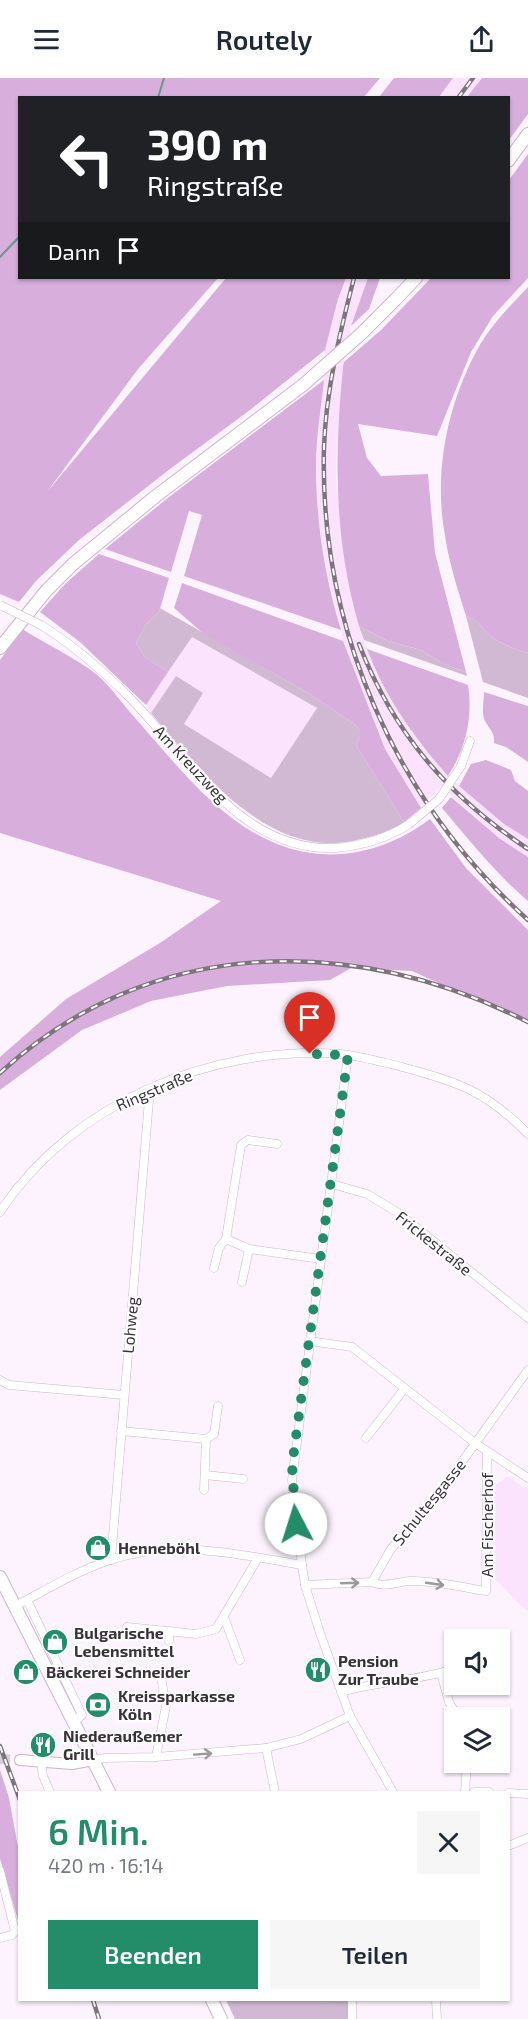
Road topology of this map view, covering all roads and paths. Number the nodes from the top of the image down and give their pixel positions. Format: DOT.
graph roads {
  1 [pos="528,135"];
  2 [pos="510,158"];
  3 [pos="415,279"];
  4 [pos="0,604"];
  5 [pos="0,648"];
  6 [pos="470,741"];
  7 [pos="348,1055"];
  8 [pos="146,1090"];
  9 [pos="528,1134"];
  10 [pos="277,1144"];
  11 [pos="332,1184"];
  12 [pos="0,1212"];
  13 [pos="226,1239"];
  14 [pos="249,1249"];
  15 [pos="321,1259"];
  16 [pos="213,1268"];
  17 [pos="242,1282"];
  18 [pos="528,1318"];
  19 [pos="309,1341"];
  20 [pos="528,1370"];
  21 [pos="0,1380"];
  22 [pos="9,1385"];
  23 [pos="0,1388"];
  24 [pos="405,1388"];
  25 [pos="124,1395"];
  26 [pos="218,1406"];
  27 [pos="120,1431"];
  28 [pos="366,1438"];
  29 [pos="206,1440"];
  30 [pos="475,1443"];
  31 [pos="487,1452"];
  32 [pos="205,1475"];
  33 [pos="528,1478"];
  34 [pos="243,1479"];
  35 [pos="204,1490"];
  36 [pos="258,1558"];
  37 [pos="111,1560"];
  38 [pos="302,1565"];
  39 [pos="0,1577"];
  40 [pos="372,1582"];
  41 [pos="305,1585"];
  42 [pos="27,1600"];
  43 [pos="15,1606"];
  44 [pos="225,1617"];
  45 [pos="126,1627"];
  46 [pos="170,1631"];
  47 [pos="169,1641"];
  48 [pos="240,1660"];
  49 [pos="160,1671"];
  50 [pos="444,1672"];
  51 [pos="441,1673"];
  52 [pos="341,1692"];
  53 [pos="452,1707"];
  54 [pos="350,1716"];
  55 [pos="74,1722"];
  56 [pos="266,1748"];
  57 [pos="156,1757"];
  58 [pos="20,1760"];
  59 [pos="93,1760"];
  60 [pos="41,1762"];
  61 [pos="466,1773"];
  62 [pos="50,1791"];
  63 [pos="108,1791"];
  64 [pos="275,1791"];
  65 [pos="392,1791"];
  66 [pos="465,1791"];
  67 [pos="510,1793"];
  68 [pos="528,1794"];
  69 [pos="528,1838"];
  70 [pos="510,1845"];
  71 [pos="0,1871"];
  72 [pos="0,1938"];
  73 [pos="212,2001"];
  74 [pos="352,2001"];
  75 [pos="436,2001"];
  76 [pos="221,2019"];
  77 [pos="352,2019"];
  78 [pos="437,2019"];
  1 -- 2 [label="main road"];
  3 -- 5 [label="main road, bridge"];
  4 -- 6 [label="street, Am Kreuzweg, bridge"];
  7 -- 8 [label="street, Ringstraße"];
  7 -- 9 [label="street, Ringstraße"];
  7 -- 11 [label="street"];
  8 -- 12 [label="street, Ringstraße"];
  8 -- 25 [label="street, Lohweg"];
  10 -- 13 [label="street"];
  11 -- 15 [label="street"];
  11 -- 18 [label="street, Frickestraße"];
  13 -- 14 [label="street"];
  13 -- 16 [label="street"];
  14 -- 15 [label="street"];
  14 -- 17 [label="street"];
  15 -- 19 [label="street"];
  19 -- 24 [label="street"];
  19 -- 38 [label="street"];
  20 -- 30 [label="street, Schultesgasse"];
  21 -- 22 [label="street"];
  22 -- 23 [label="street"];
  22 -- 25 [label="street"];
  24 -- 28 [label="street"];
  24 -- 30 [label="street"];
  25 -- 27 [label="street, Lohweg"];
  26 -- 29 [label="street"];
  27 -- 29 [label="street"];
  27 -- 37 [label="street, Lohweg"];
  29 -- 32 [label="street"];
  30 -- 31 [label="street"];
  30 -- 40 [label="street, Schultesgasse"];
  31 -- 33 [label="street"];
  40 -- 31 [label="street, Am Fischerhof, one-way"];
  32 -- 34 [label="street"];
  32 -- 35 [label="street"];
  36 -- 37 [label="street"];
  36 -- 38 [label="street"];
  36 -- 44 [label="street"];
  37 -- 42 [label="street"];
  38 -- 41 [label="street"];
  39 -- 43 [label="main road"];
  41 -- 40 [label="street, one-way"];
  41 -- 52 [label="street"];
  42 -- 43 [label="street"];
  42 -- 55 [label="street"];
  43 -- 55 [label="main road"];
  44 -- 46 [label="street"];
  44 -- 48 [label="street"];
  45 -- 46 [label="street"];
  46 -- 47 [label="street"];
  49 -- 57 [label="street"];
  50 -- 51 [label="street"];
  51 -- 52 [label="street"];
  51 -- 53 [label="street"];
  52 -- 54 [label="street"];
  54 -- 56 [label="street"];
  54 -- 65 [label="street"];
  55 -- 59 [label="main road"];
  57 -- 56 [label="street, one-way"];
  56 -- 64 [label="street"];
  57 -- 59 [label="street"];
  58 -- 60 [label="main road"];
  59 -- 60 [label="main road"];
  59 -- 63 [label="main road"];
  60 -- 62 [label="street"];
  61 -- 66 [label="street"];
  67 -- 68 [label="street"];
  69 -- 70 [label="street"];
  71 -- 72 [label="street"];
  73 -- 76 [label="main road"];
  74 -- 77 [label="street"];
  75 -- 78 [label="street"];
}
